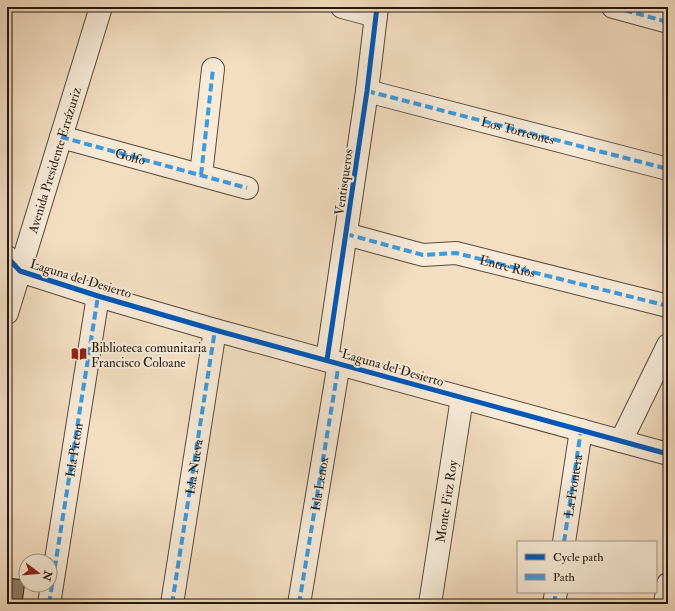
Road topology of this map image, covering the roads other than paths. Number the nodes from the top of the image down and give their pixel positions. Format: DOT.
graph roads {
  1 [pos="101,7"];
  2 [pos="342,7"];
  3 [pos="613,7"];
  4 [pos="377,11"];
  5 [pos="668,22"];
  6 [pos="213,69"];
  7 [pos="367,91"];
  8 [pos="61,138"];
  9 [pos="668,169"];
  10 [pos="201,175"];
  11 [pos="247,188"];
  12 [pos="346,234"];
  13 [pos="14,264"];
  14 [pos="98,296"];
  15 [pos="668,306"];
  16 [pos="7,314"];
  17 [pos="215,330"];
  18 [pos="668,345"];
  19 [pos="333,361"];
  20 [pos="462,398"];
  21 [pos="581,430"];
  22 [pos="621,441"];
  23 [pos="668,454"];
  24 [pos="564,541"];
  25 [pos="668,584"];
  26 [pos="556,593"];
  27 [pos="49,604"];
  28 [pos="172,604"];
  29 [pos="300,604"];
  30 [pos="430,604"];
  31 [pos="554,604"];
  32 [pos="665,604"];
  1 -- 8 [label="street, Avenida Presidente Errázuriz"];
  2 -- 4 [label="street"];
  3 -- 5 [label="street"];
  4 -- 7 [label="street, Ventisqueros"];
  6 -- 10 [label="street"];
  7 -- 9 [label="street, Los Torreones"];
  7 -- 12 [label="street, Ventisqueros"];
  8 -- 10 [label="street, Golfo"];
  8 -- 13 [label="street, Avenida Presidente Errázuriz"];
  10 -- 11 [label="street, Golfo"];
  12 -- 15 [label="street, Entre Ríos"];
  12 -- 19 [label="street, Ventisqueros"];
  13 -- 14 [label="street, Laguna del Desierto"];
  13 -- 16 [label="street, Avenida Presidente Errázuriz"];
  14 -- 17 [label="street, Laguna del Desierto"];
  14 -- 27 [label="street, Isla Picton"];
  17 -- 19 [label="street, Laguna del Desierto"];
  17 -- 28 [label="street, Isla Nueva"];
  18 -- 22 [label="street"];
  19 -- 20 [label="street, Laguna del Desierto"];
  19 -- 29 [label="street, Isla Lenox"];
  20 -- 21 [label="street, Laguna del Desierto"];
  20 -- 30 [label="street, Monte Fitz Roy"];
  21 -- 22 [label="street, Laguna del Desierto"];
  21 -- 24 [label="street, La Frontera"];
  22 -- 23 [label="street, Laguna del Desierto"];
  25 -- 32 [label="street"];
  26 -- 31 [label="street"];
}
